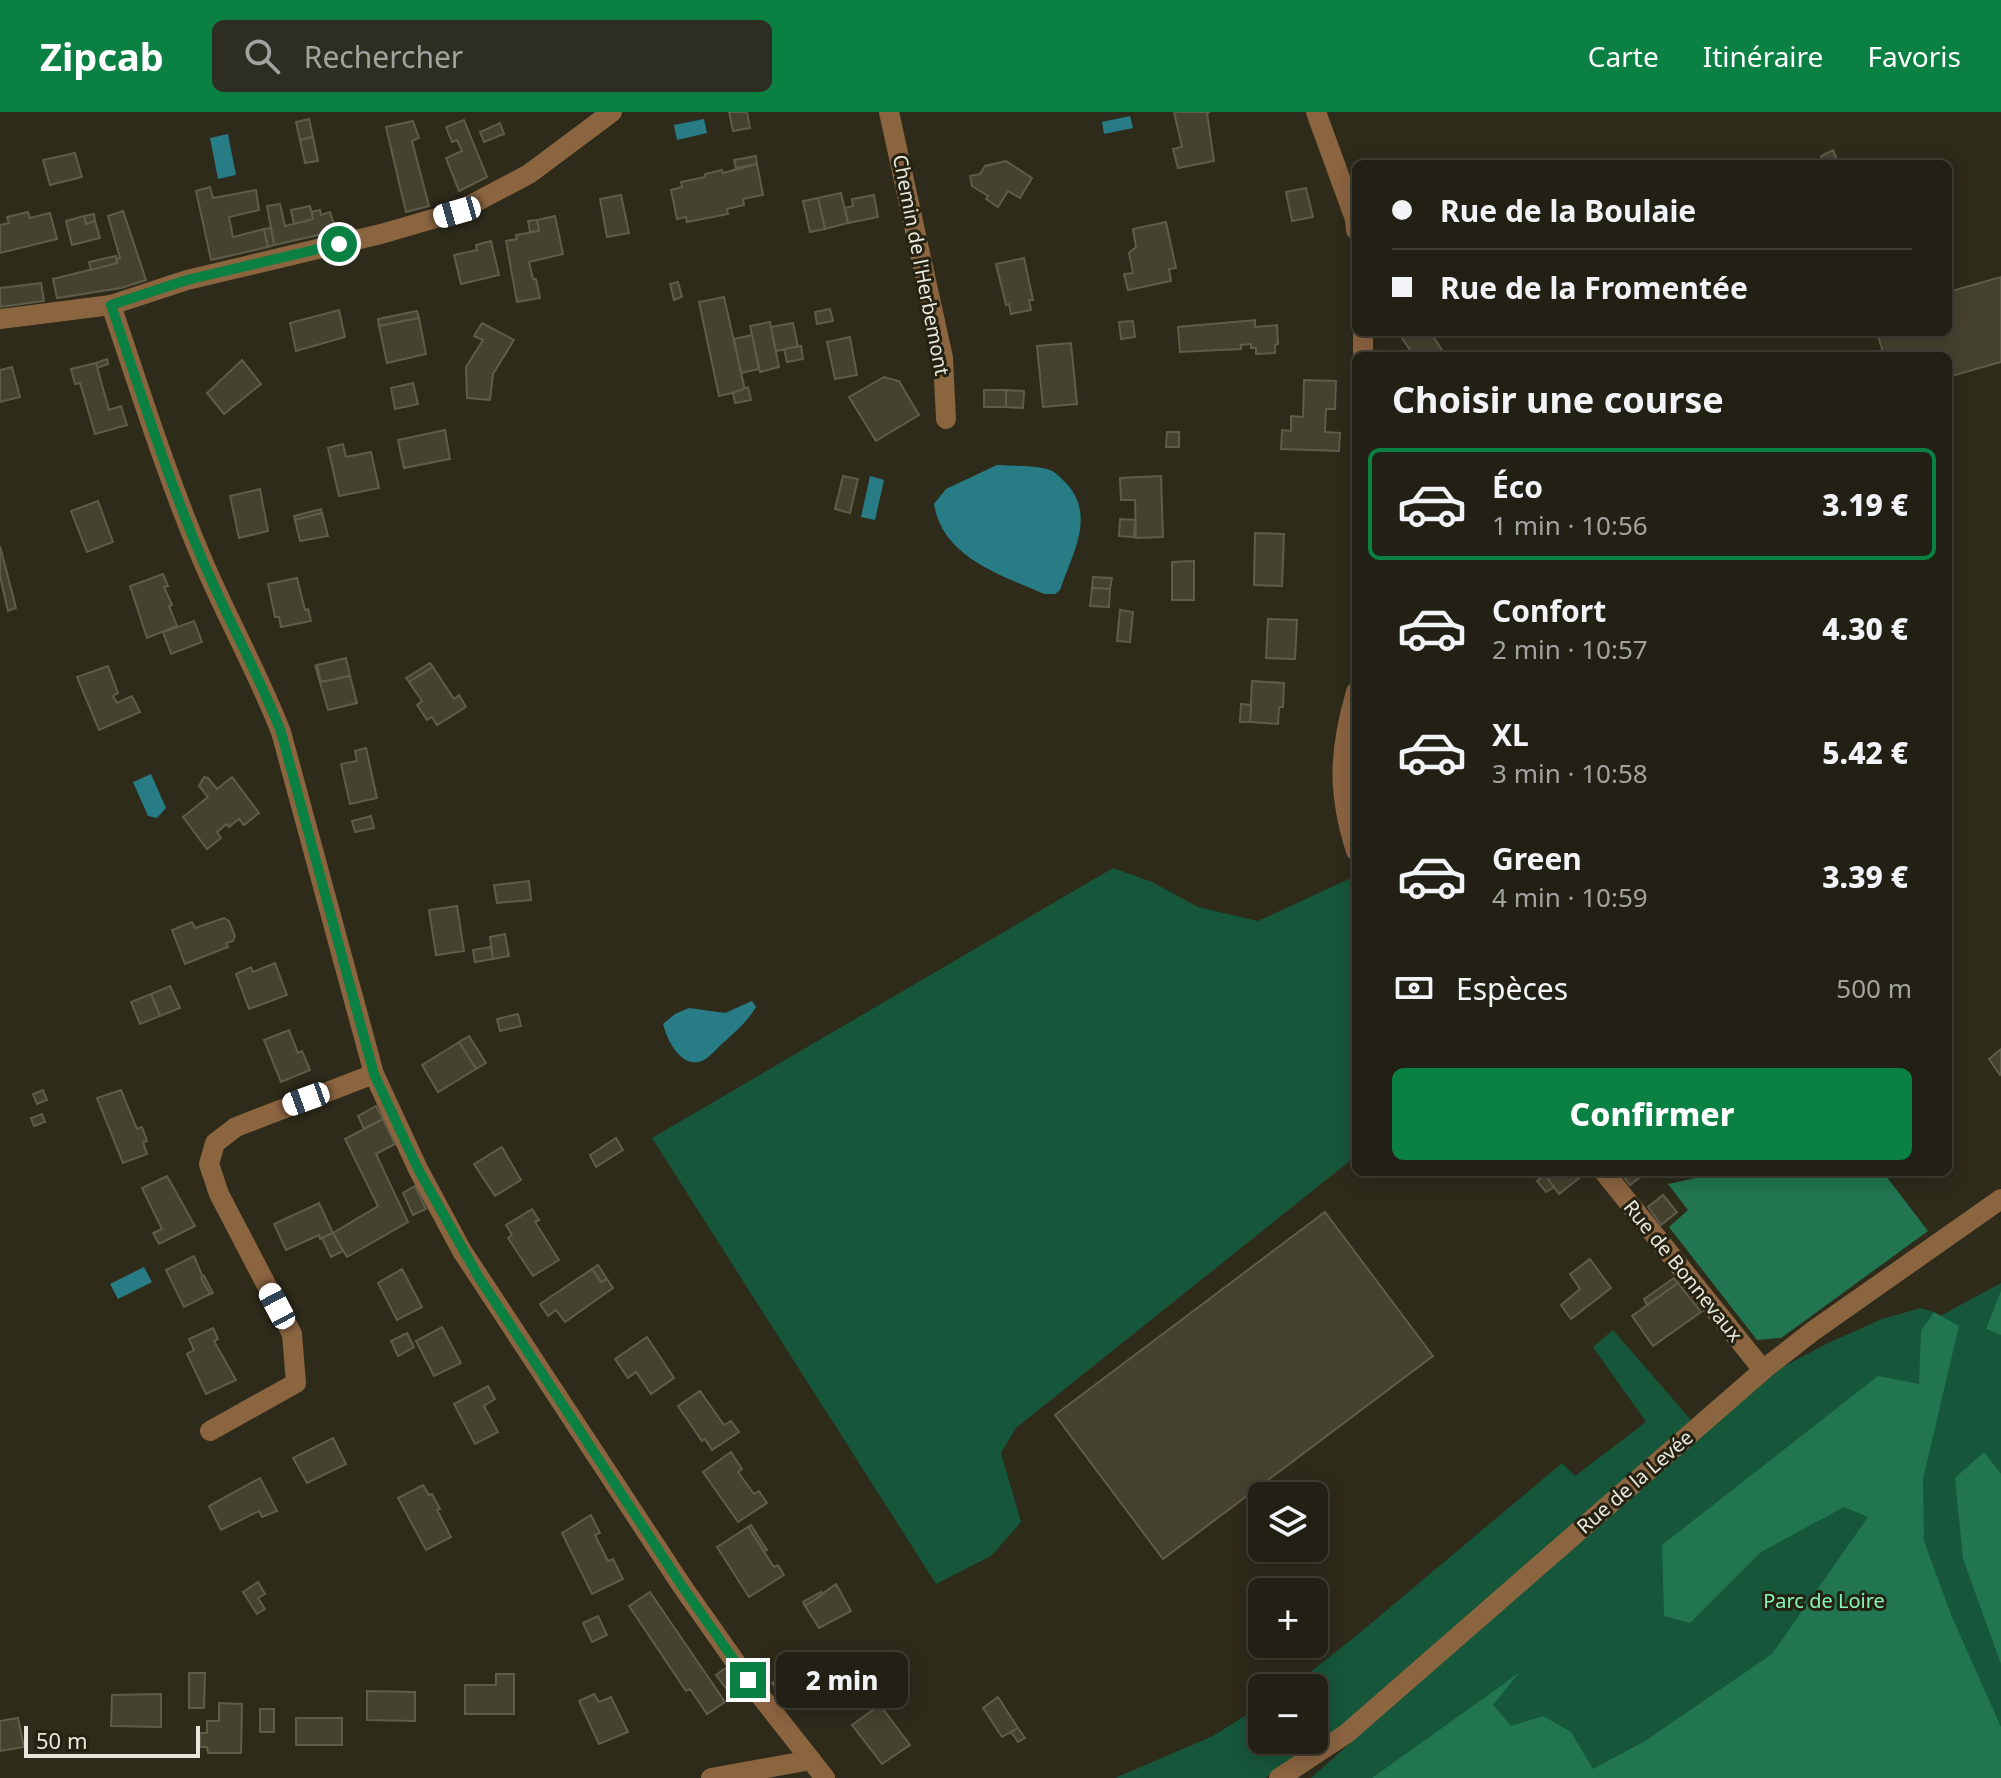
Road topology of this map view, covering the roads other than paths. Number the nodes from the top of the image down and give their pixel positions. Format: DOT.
graph roads {
  1 [pos="612,112"];
  2 [pos="889,112"];
  3 [pos="1316,112"];
  4 [pos="1352,211"];
  5 [pos="111,305"];
  6 [pos="0,319"];
  7 [pos="946,419"];
  8 [pos="1352,706"];
  9 [pos="1352,839"];
  10 [pos="374,1074"];
  11 [pos="1607,1176"];
  12 [pos="2001,1199"];
  13 [pos="1763,1370"];
  14 [pos="210,1431"];
  15 [pos="811,1760"];
  16 [pos="711,1778"];
  17 [pos="825,1778"];
  18 [pos="1279,1778"];
  1 -- 5 [label="street"];
  2 -- 7 [label="street, Chemin de l'Herbemont"];
  3 -- 4 [label="street"];
  5 -- 6 [label="street"];
  5 -- 10 [label="street"];
  8 -- 9 [label="street"];
  10 -- 14 [label="street"];
  10 -- 15 [label="street"];
  11 -- 13 [label="street, Rue de Bonnevaux"];
  12 -- 13 [label="street, Rue de la Levée"];
  13 -- 18 [label="street, Rue de la Levée"];
  15 -- 16 [label="street"];
  15 -- 17 [label="street"];
}
